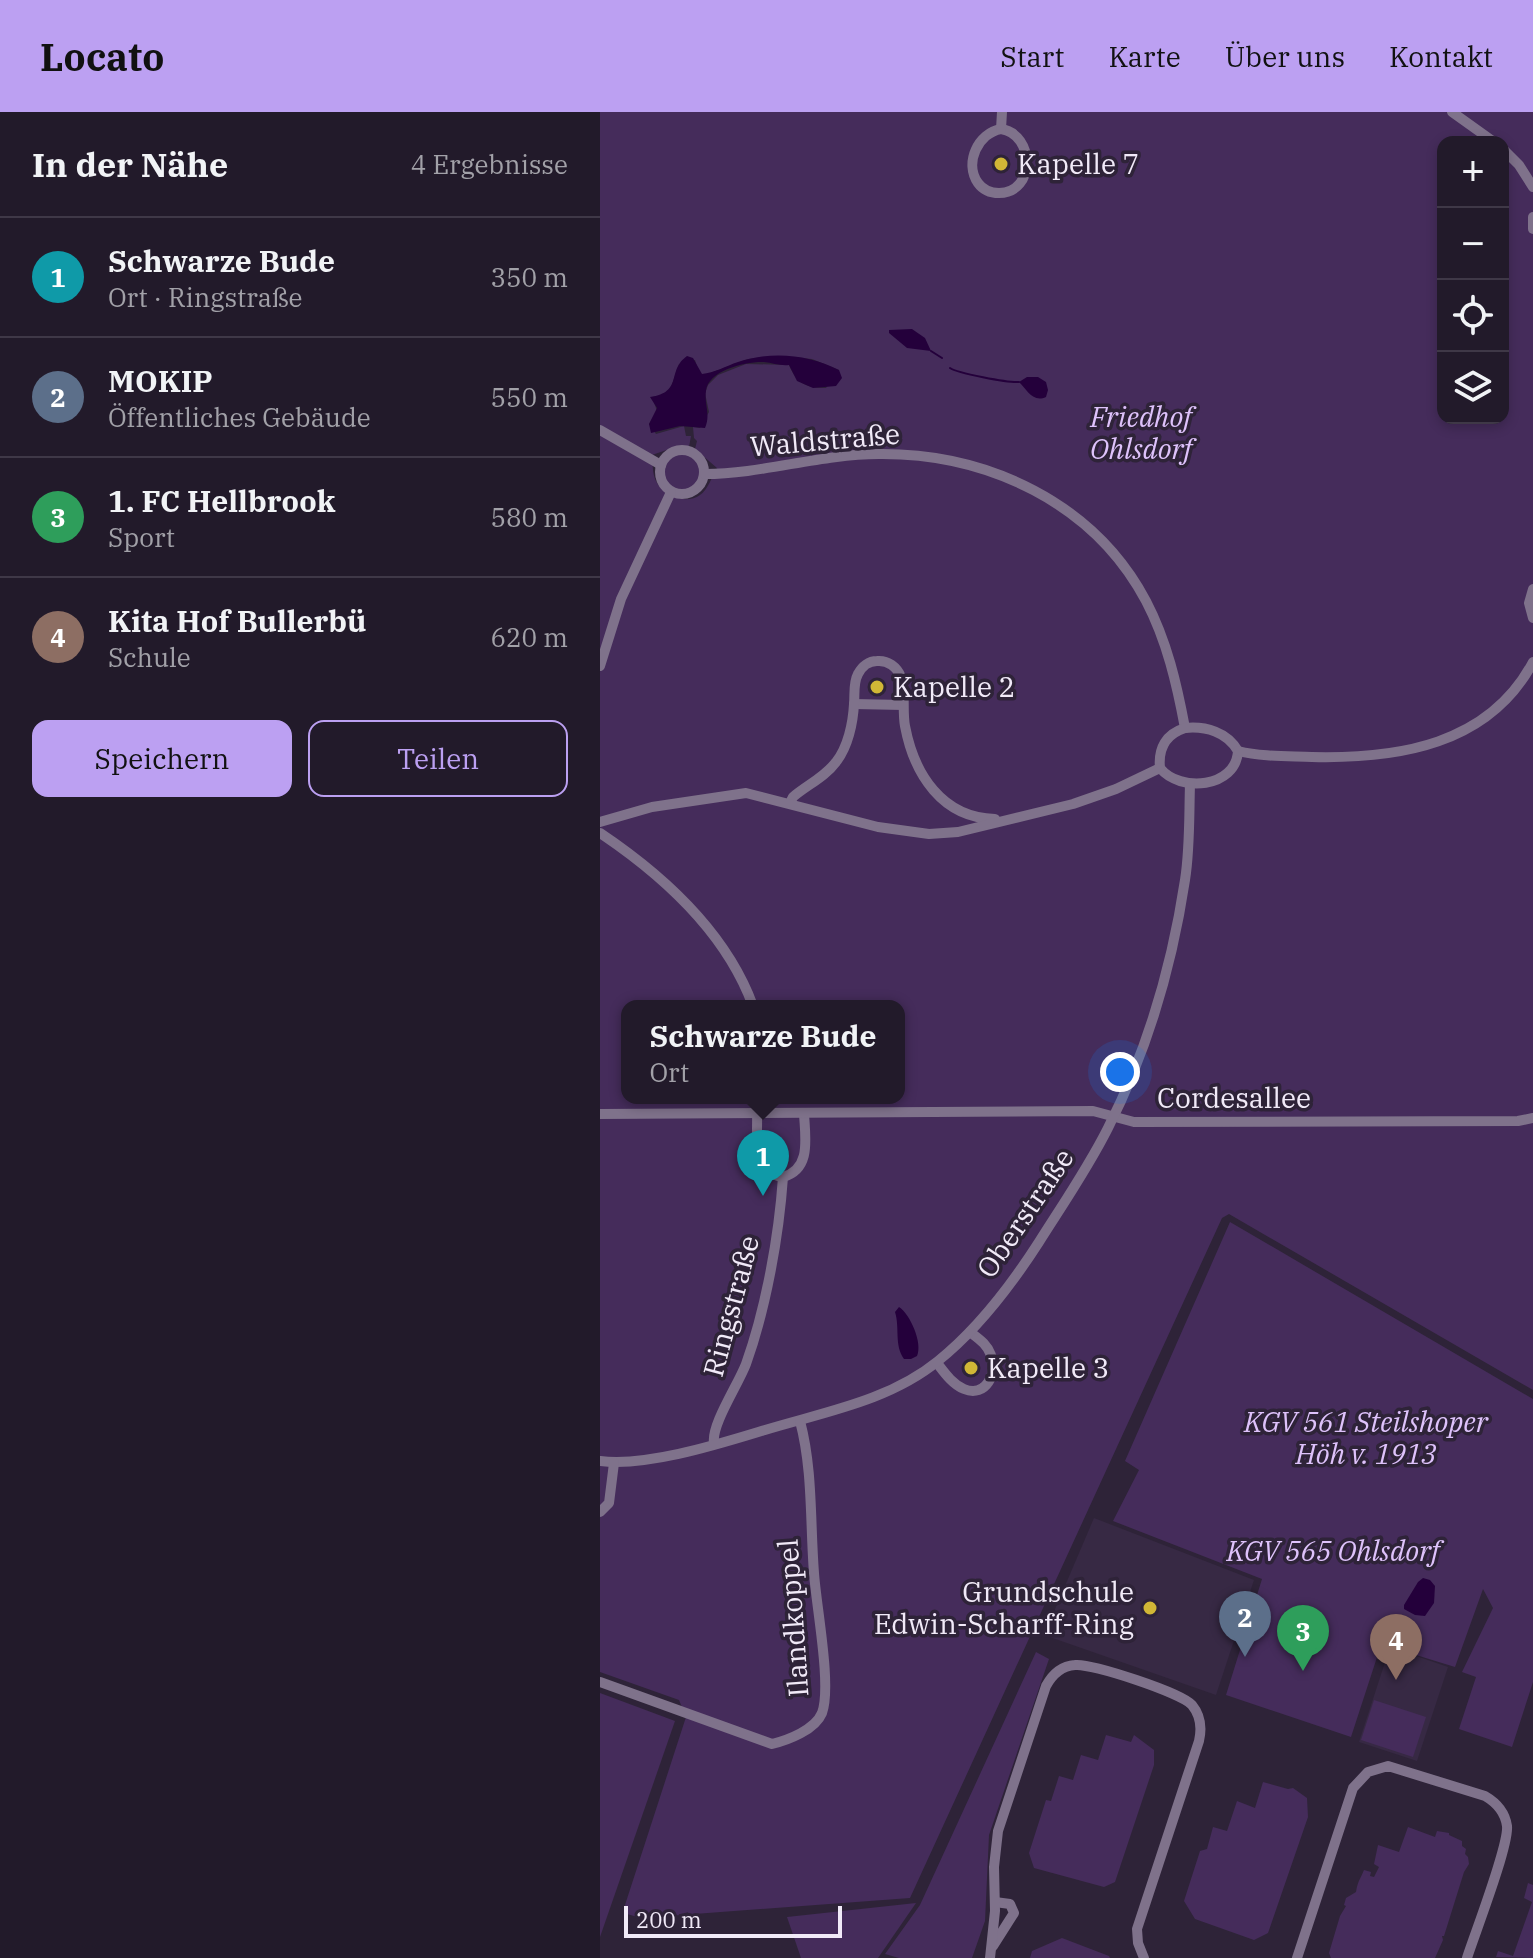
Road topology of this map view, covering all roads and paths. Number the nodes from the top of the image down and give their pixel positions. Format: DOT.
graph roads {
  1 [pos="1002,112"];
  2 [pos="1452,112"];
  3 [pos="1001,129"];
  4 [pos="1486,136"];
  5 [pos="1509,155"];
  6 [pos="1533,187"];
  7 [pos="1533,217"];
  8 [pos="1533,229"];
  9 [pos="600,430"];
  10 [pos="661,465"];
  11 [pos="705,474"];
  12 [pos="671,492"];
  13 [pos="1533,589"];
  14 [pos="1533,618"];
  15 [pos="1533,662"];
  16 [pos="600,666"];
  17 [pos="854,704"];
  18 [pos="903,705"];
  19 [pos="1185,728"];
  20 [pos="1238,751"];
  21 [pos="1160,768"];
  22 [pos="1190,784"];
  23 [pos="790,803"];
  24 [pos="1005,821"];
  25 [pos="600,822"];
  26 [pos="600,833"];
  27 [pos="750,1000"];
  28 [pos="779,1104"];
  29 [pos="757,1113"];
  30 [pos="780,1113"];
  31 [pos="804,1113"];
  32 [pos="600,1114"];
  33 [pos="1114,1116"];
  34 [pos="1533,1118"];
  35 [pos="783,1177"];
  36 [pos="970,1332"];
  37 [pos="937,1363"];
  38 [pos="800,1421"];
  39 [pos="714,1443"];
  40 [pos="600,1461"];
  41 [pos="614,1463"];
  42 [pos="600,1512"];
  43 [pos="600,1682"];
  44 [pos="995,1902"];
  45 [pos="991,1953"];
  46 [pos="1144,1958"];
  47 [pos="1297,1958"];
  48 [pos="1467,1958"];
  1 -- 3 [label="street"];
  2 -- 4 [label="street"];
  3 -- 3 [label="street"];
  5 -- 6 [label="street"];
  7 -- 8 [label="street"];
  9 -- 10 [label="street"];
  10 -- 11 [label="street"];
  10 -- 12 [label="street"];
  11 -- 12 [label="street, Waldstraße"];
  11 -- 19 [label="street, Waldstraße"];
  12 -- 16 [label="street"];
  13 -- 14 [label="street"];
  15 -- 20 [label="street"];
  17 -- 18 [label="street"];
  17 -- 18 [label="street"];
  17 -- 23 [label="street"];
  18 -- 24 [label="street"];
  19 -- 20 [label="street"];
  19 -- 21 [label="street"];
  20 -- 22 [label="street"];
  21 -- 22 [label="street"];
  21 -- 24 [label="street"];
  22 -- 33 [label="street"];
  23 -- 24 [label="street"];
  23 -- 25 [label="street"];
  26 -- 27 [label="street"];
  28 -- 30 [label="street"];
  29 -- 30 [label="street, Cordesallee"];
  29 -- 32 [label="street, Cordesallee"];
  29 -- 35 [label="street"];
  30 -- 31 [label="street, Cordesallee"];
  31 -- 33 [label="street, Cordesallee"];
  31 -- 35 [label="street, Ringstraße"];
  33 -- 34 [label="street, Cordesallee"];
  33 -- 36 [label="street, Oberstraße"];
  35 -- 39 [label="street, Ringstraße"];
  36 -- 37 [label="street, Oberstraße"];
  36 -- 37 [label="street"];
  37 -- 38 [label="street, Oberstraße"];
  38 -- 39 [label="street, Oberstraße"];
  38 -- 43 [label="street, Ilandkoppel"];
  39 -- 41 [label="street, Oberstraße"];
  40 -- 41 [label="street, Oberstraße"];
  41 -- 42 [label="street"];
  44 -- 45 [label="street"];
  44 -- 45 [label="street"];
  44 -- 46 [label="street"];
  47 -- 48 [label="street"];
}
